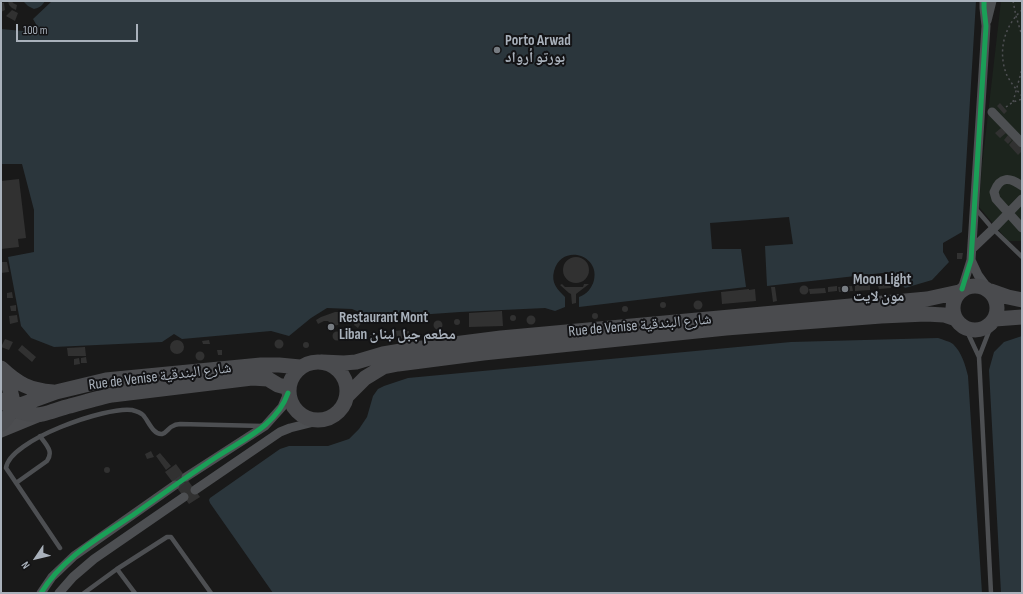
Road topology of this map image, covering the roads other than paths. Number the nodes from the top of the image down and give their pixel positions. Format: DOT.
graph roads {
  1 [pos="984,1"];
  2 [pos="992,1"];
  3 [pos="986,26"];
  4 [pos="992,112"];
  5 [pos="1022,143"];
  6 [pos="1022,186"];
  7 [pos="1022,199"];
  8 [pos="974,208"];
  9 [pos="1008,213"];
  10 [pos="1022,228"];
  11 [pos="993,229"];
  12 [pos="972,249"];
  13 [pos="1022,257"];
  14 [pos="971,260"];
  15 [pos="961,290"];
  16 [pos="990,291"];
  17 [pos="1022,300"];
  18 [pos="1022,317"];
  19 [pos="994,320"];
  20 [pos="960,323"];
  21 [pos="979,357"];
  22 [pos="322,362"];
  23 [pos="1,368"];
  24 [pos="300,368"];
  25 [pos="288,390"];
  26 [pos="56,392"];
  27 [pos="347,396"];
  28 [pos="5,407"];
  29 [pos="43,414"];
  30 [pos="318,421"];
  31 [pos="1,424"];
  32 [pos="265,426"];
  33 [pos="1,431"];
  34 [pos="40,436"];
  35 [pos="186,478"];
  36 [pos="16,483"];
  37 [pos="175,485"];
  38 [pos="195,490"];
  39 [pos="184,497"];
  40 [pos="90,544"];
  41 [pos="60,548"];
  42 [pos="98,556"];
  43 [pos="118,569"];
  44 [pos="41,593"];
  45 [pos="60,593"];
  46 [pos="84,593"];
  47 [pos="134,593"];
  48 [pos="211,593"];
  49 [pos="992,593"];
  1 -- 3 [label="street"];
  2 -- 3 [label="street"];
  3 -- 8 [label="street"];
  4 -- 5 [label="street"];
  6 -- 9 [label="street"];
  7 -- 9 [label="street"];
  8 -- 11 [label="lane"];
  8 -- 12 [label="street"];
  9 -- 10 [label="street"];
  9 -- 11 [label="street"];
  11 -- 12 [label="street"];
  11 -- 13 [label="lane"];
  12 -- 14 [label="street"];
  14 -- 15 [label="street"];
  14 -- 16 [label="street"];
  15 -- 16 [label="main road"];
  15 -- 20 [label="main road"];
  15 -- 22 [label="main road, Rue de Venise شارع البندقية"];
  16 -- 17 [label="main road"];
  16 -- 19 [label="main road"];
  18 -- 19 [label="main road"];
  19 -- 20 [label="main road"];
  19 -- 21 [label="lane"];
  20 -- 21 [label="lane"];
  20 -- 27 [label="main road, Rue de Venise شارع البندقية"];
  21 -- 49 [label="lane"];
  22 -- 24 [label="main road"];
  22 -- 27 [label="main road"];
  23 -- 26 [label="main road"];
  23 -- 28 [label="main road"];
  24 -- 25 [label="main road"];
  24 -- 26 [label="main road, Rue de Venise شارع البندقية"];
  25 -- 29 [label="main road, Rue de Venise شارع البندقية"];
  25 -- 30 [label="main road"];
  25 -- 32 [label="street"];
  26 -- 28 [label="main road, Rue de Venise شارع البندقية"];
  27 -- 30 [label="main road"];
  28 -- 29 [label="main road"];
  28 -- 31 [label="main road"];
  29 -- 33 [label="main road, Rue de Venise شارع البندقية"];
  30 -- 38 [label="street"];
  32 -- 34 [label="lane"];
  32 -- 35 [label="street"];
  34 -- 36 [label="lane"];
  34 -- 36 [label="lane"];
  36 -- 41 [label="lane"];
  37 -- 40 [label="street"];
  39 -- 42 [label="street"];
  40 -- 42 [label="street"];
  40 -- 44 [label="street"];
  42 -- 45 [label="street"];
  43 -- 46 [label="lane"];
  43 -- 47 [label="lane"];
  43 -- 48 [label="lane"];
}
